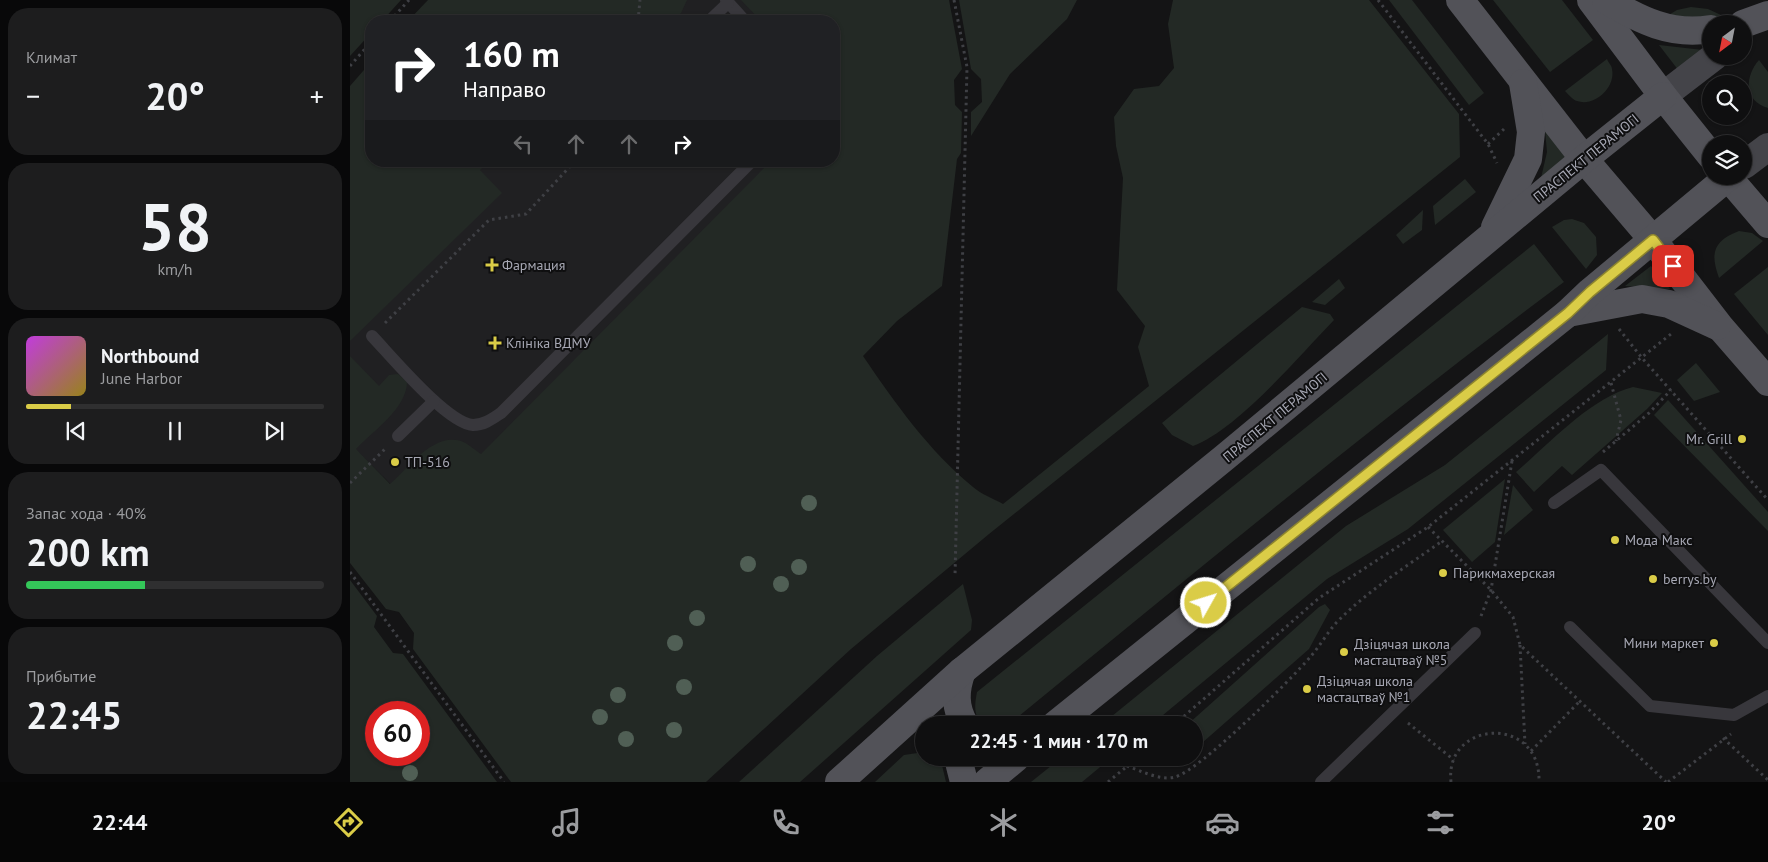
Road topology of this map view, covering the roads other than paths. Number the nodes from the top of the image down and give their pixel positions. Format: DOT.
graph roads {
  1 [pos="1460,0"];
  2 [pos="1591,0"];
  3 [pos="1606,0"];
  4 [pos="727,1"];
  5 [pos="714,15"];
  6 [pos="740,15"];
  7 [pos="1768,15"];
  8 [pos="1752,21"];
  9 [pos="1752,28"];
  10 [pos="1702,29"];
  11 [pos="1703,65"];
  12 [pos="1523,82"];
  13 [pos="1663,96"];
  14 [pos="1702,145"];
  15 [pos="1768,147"];
  16 [pos="1584,159"];
  17 [pos="1752,159"];
  18 [pos="746,167"];
  19 [pos="1719,185"];
  20 [pos="1740,185"];
  21 [pos="1768,224"];
  22 [pos="1488,240"];
  23 [pos="1653,240"];
  24 [pos="1568,313"];
  25 [pos="1721,328"];
  26 [pos="372,336"];
  27 [pos="1768,382"];
  28 [pos="434,400"];
  29 [pos="398,436"];
  30 [pos="1554,503"];
  31 [pos="1570,626"];
  32 [pos="1475,633"];
  33 [pos="1768,643"];
  34 [pos="962,671"];
  35 [pos="1768,696"];
  36 [pos="961,716"];
  37 [pos="1066,716"];
  38 [pos="915,731"];
  39 [pos="886,739"];
  40 [pos="960,766"];
  41 [pos="1006,766"];
  42 [pos="839,782"];
  43 [pos="964,782"];
  44 [pos="987,782"];
  45 [pos="1321,782"];
  1 -- 12 [label="main road"];
  2 -- 13 [label="main road"];
  3 -- 10 [label="main road"];
  4 -- 5 [label="lane"];
  4 -- 6 [label="lane"];
  7 -- 8 [label="main road"];
  7 -- 9 [label="main road"];
  11 -- 13 [label="main road, ПРАСПЕКТ ПЕРАМОГІ"];
  12 -- 16 [label="main road"];
  12 -- 22 [label="main road"];
  13 -- 14 [label="main road"];
  13 -- 16 [label="main road, ПРАСПЕКТ ПЕРАМОГІ"];
  15 -- 17 [label="main road"];
  16 -- 22 [label="main road, ПРАСПЕКТ ПЕРАМОГІ"];
  16 -- 23 [label="main road"];
  18 -- 28 [label="lane"];
  19 -- 23 [label="main road"];
  20 -- 21 [label="main road"];
  22 -- 34 [label="main road, ПРАСПЕКТ ПЕРАМОГІ"];
  23 -- 24 [label="main road"];
  23 -- 25 [label="main road"];
  24 -- 25 [label="main road"];
  24 -- 37 [label="main road"];
  25 -- 27 [label="main road"];
  26 -- 28 [label="lane"];
  28 -- 29 [label="lane"];
  30 -- 33 [label="lane"];
  31 -- 35 [label="lane"];
  32 -- 45 [label="lane"];
  34 -- 36 [label="main road"];
  34 -- 39 [label="main road, ПРАСПЕКТ ПЕРАМОГІ"];
  38 -- 39 [label="main road"];
  39 -- 42 [label="main road, ПРАСПЕКТ ПЕРАМОГІ"];
  40 -- 43 [label="main road"];
  41 -- 44 [label="main road"];
}
